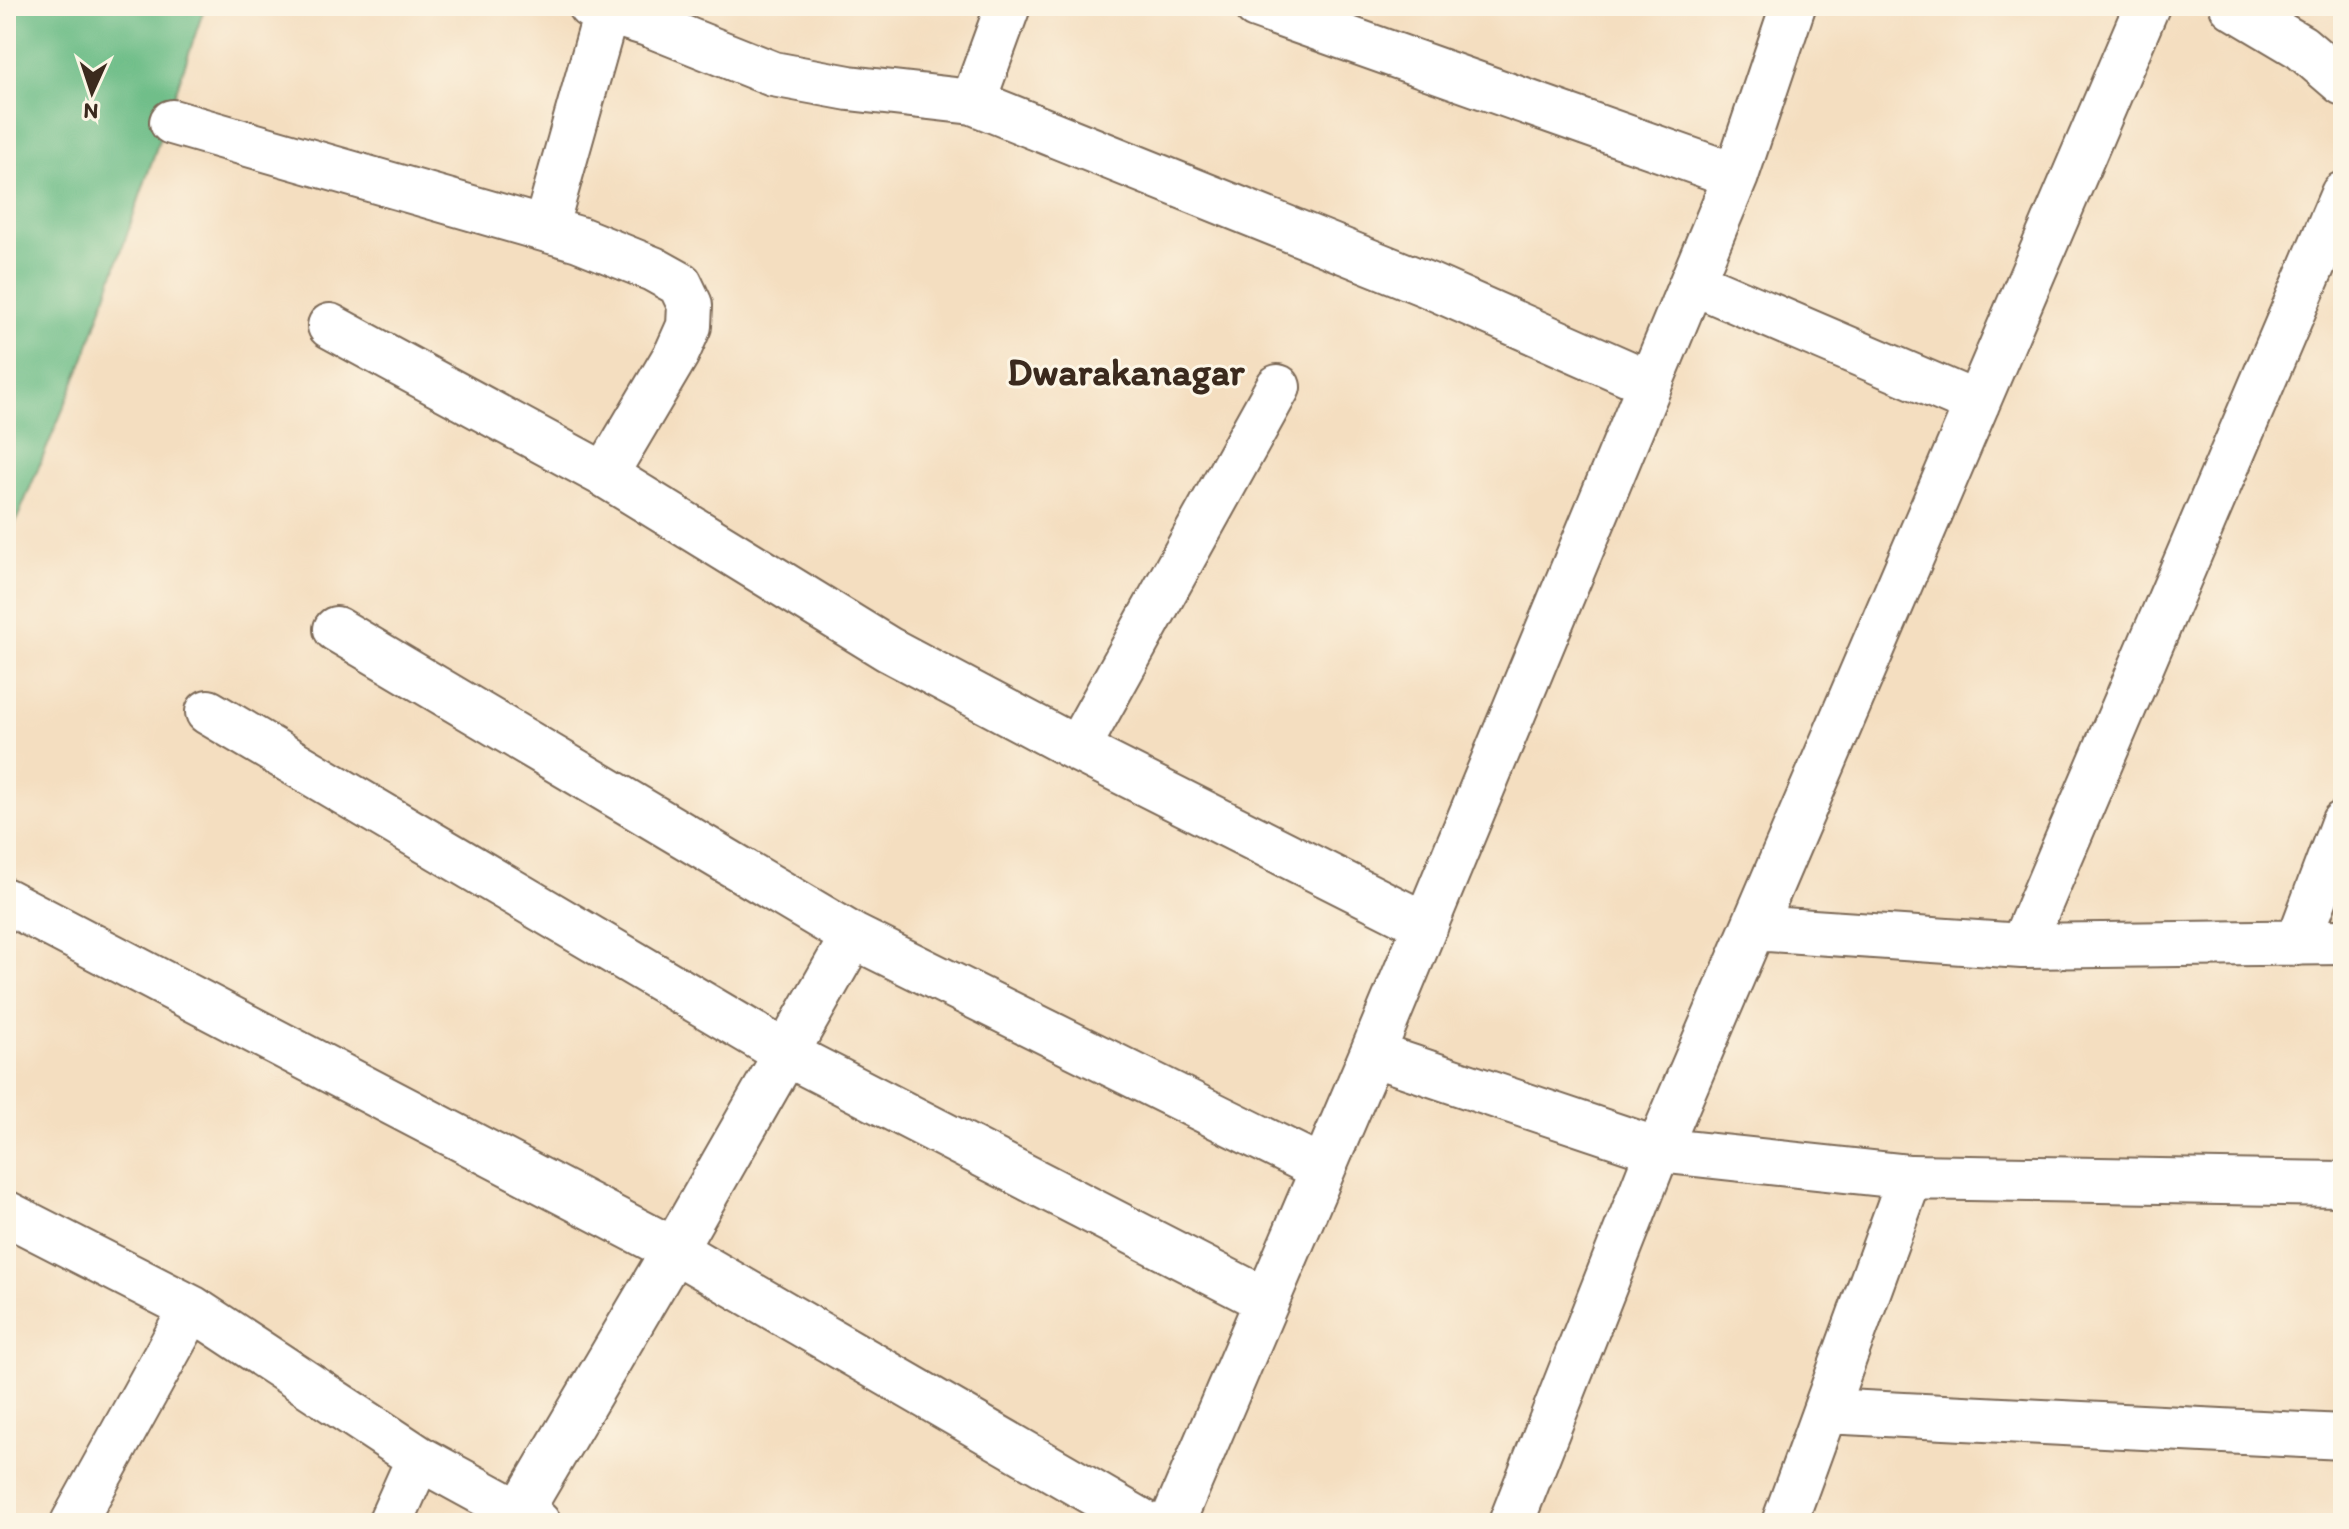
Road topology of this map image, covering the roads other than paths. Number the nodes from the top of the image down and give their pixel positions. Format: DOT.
graph roads {
  1 [pos="1008,6"];
  2 [pos="1256,6"];
  3 [pos="1793,6"];
  4 [pos="2147,6"];
  5 [pos="2232,6"];
  6 [pos="601,8"];
  7 [pos="2343,83"];
  8 [pos="973,102"];
  9 [pos="172,122"];
  10 [pos="1736,176"];
  11 [pos="2343,194"];
  12 [pos="545,229"];
  13 [pos="1692,282"];
  14 [pos="330,326"];
  15 [pos="1650,383"];
  16 [pos="1278,387"];
  17 [pos="1977,404"];
  18 [pos="605,475"];
  19 [pos="336,629"];
  20 [pos="208,712"];
  21 [pos="1077,749"];
  22 [pos="2343,823"];
  23 [pos="6,901"];
  24 [pos="1426,925"];
  25 [pos="1753,928"];
  26 [pos="853,936"];
  27 [pos="2343,942"];
  28 [pos="2298,943"];
  29 [pos="2022,946"];
  30 [pos="787,1054"];
  31 [pos="1372,1054"];
  32 [pos="1658,1150"];
  33 [pos="1323,1169"];
  34 [pos="1910,1177"];
  35 [pos="2343,1184"];
  36 [pos="6,1213"];
  37 [pos="674,1250"];
  38 [pos="1267,1301"];
  39 [pos="192,1308"];
  40 [pos="1825,1411"];
  41 [pos="2343,1437"];
  42 [pos="419,1458"];
  43 [pos="529,1518"];
  44 [pos="73,1523"];
  45 [pos="390,1523"];
  46 [pos="1145,1523"];
  47 [pos="1172,1523"];
  48 [pos="1511,1523"];
  49 [pos="1784,1523"];
  1 -- 8 [label="street"];
  2 -- 10 [label="street"];
  3 -- 10 [label="street"];
  4 -- 17 [label="street"];
  5 -- 7 [label="street"];
  6 -- 8 [label="street"];
  6 -- 12 [label="street"];
  8 -- 15 [label="street"];
  9 -- 12 [label="street"];
  10 -- 13 [label="street"];
  11 -- 29 [label="street"];
  12 -- 18 [label="street"];
  13 -- 15 [label="street"];
  13 -- 17 [label="street"];
  14 -- 18 [label="street"];
  15 -- 24 [label="street"];
  16 -- 21 [label="street"];
  17 -- 25 [label="street"];
  18 -- 21 [label="street"];
  19 -- 26 [label="street"];
  20 -- 30 [label="street"];
  21 -- 24 [label="street"];
  22 -- 28 [label="street"];
  23 -- 37 [label="street"];
  24 -- 31 [label="street"];
  25 -- 29 [label="street"];
  25 -- 32 [label="street"];
  26 -- 30 [label="street"];
  26 -- 33 [label="street"];
  27 -- 28 [label="street"];
  28 -- 29 [label="street"];
  30 -- 37 [label="street"];
  30 -- 38 [label="street"];
  31 -- 32 [label="street"];
  31 -- 33 [label="street"];
  32 -- 34 [label="street"];
  32 -- 48 [label="street"];
  33 -- 38 [label="street"];
  34 -- 35 [label="street"];
  34 -- 40 [label="street"];
  36 -- 39 [label="street"];
  37 -- 43 [label="street"];
  37 -- 46 [label="street"];
  38 -- 47 [label="street"];
  39 -- 42 [label="street"];
  39 -- 44 [label="street"];
  40 -- 41 [label="street"];
  40 -- 49 [label="street"];
  42 -- 43 [label="street"];
  42 -- 45 [label="street"];
}
